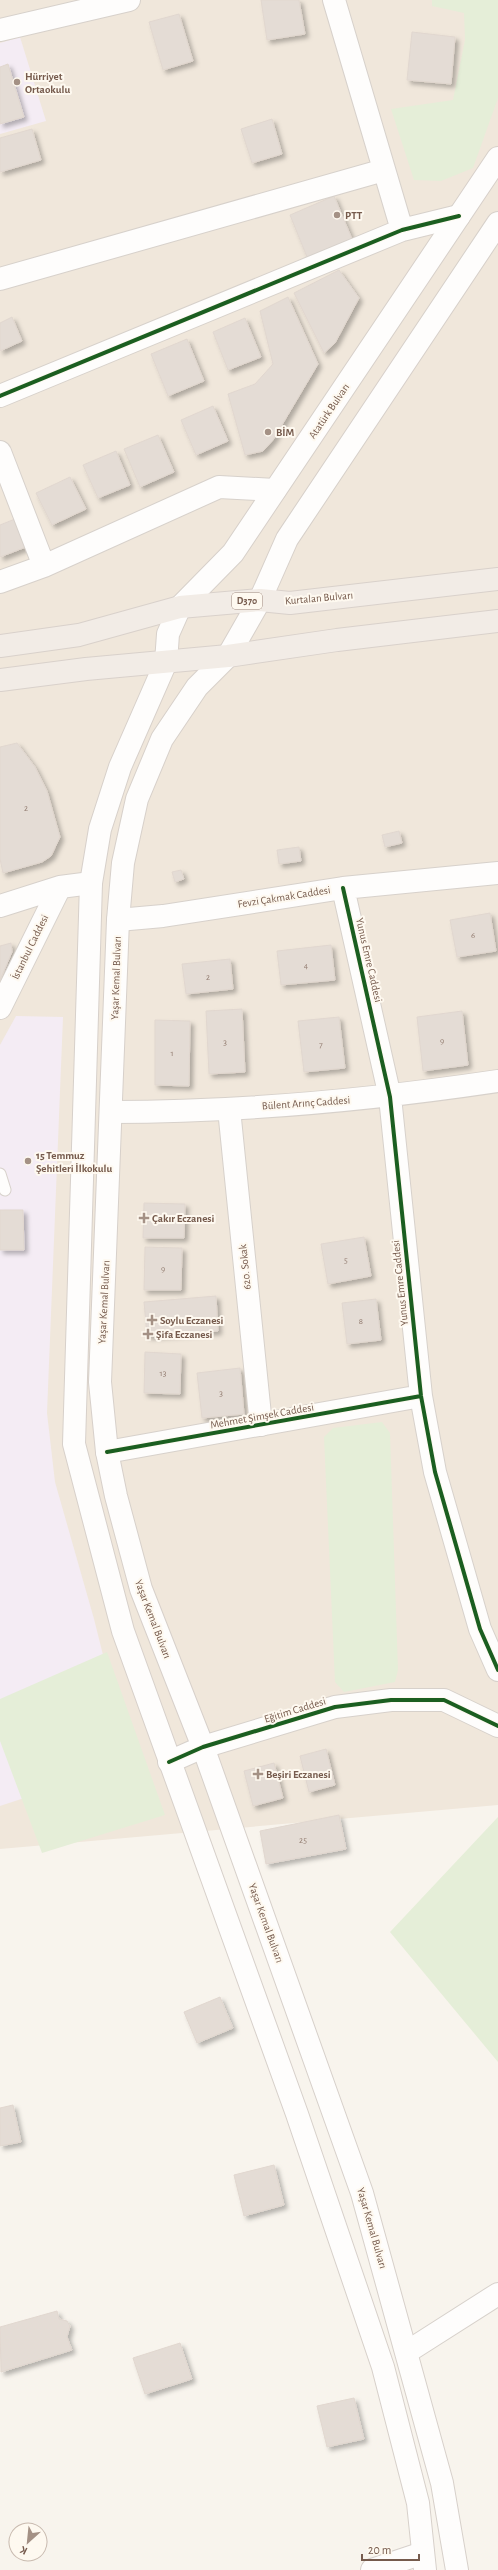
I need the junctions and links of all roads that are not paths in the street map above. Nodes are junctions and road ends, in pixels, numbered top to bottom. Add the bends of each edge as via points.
1 (129, 0) edge
2 (334, 0) edge
3 (0, 30) edge
4 (498, 158) edge
5 (384, 170) junction
6 (459, 216) junction
7 (498, 223) edge
8 (402, 230) junction
9 (0, 279) edge
10 (0, 396) edge
11 (0, 452) edge
12 (275, 490) junction
13 (44, 566) junction
14 (498, 579) edge
15 (0, 582) edge
16 (260, 600) junction
17 (180, 607) junction
18 (498, 621) edge
19 (0, 646) edge
20 (228, 656) junction
21 (166, 662) junction
22 (0, 680) edge
23 (498, 873) edge
24 (91, 883) junction
25 (60, 887) junction
26 (343, 888) junction
27 (0, 906) edge
28 (118, 920) junction
29 (0, 1008) edge
30 (498, 1081) edge
31 (390, 1097) junction
32 (229, 1109) junction
33 (112, 1112) junction
34 (0, 1174) edge
35 (5, 1190) dead end
36 (421, 1396) junction
37 (261, 1425) junction
38 (107, 1452) junction
39 (498, 1670) edge
40 (498, 1726) edge
41 (203, 1747) junction
42 (169, 1762) junction
43 (498, 2294) edge
44 (407, 2352) junction
45 (424, 2561) edge
46 (372, 2570) edge
47 (457, 2570) edge

1 - 3 main road
2 - 5 main road
4 - 6 main road, Atatürk Bulvarı
5 - 8 main road
5 - 9 main road
6 - 8 main road
6 - 12 main road, Atatürk Bulvarı
7 - 16 main road via 287,539
8 - 10 main road
11 - 13 main road
12 - 13 main road via 218,487
12 - 17 main road, Atatürk Bulvarı via 233,553
13 - 15 main road
14 - 16 highway, Kurtalan Bulvarı / D370 via 290,602
16 - 17 highway, Kurtalan Bulvarı / D370
16 - 20 main road
17 - 19 highway, Kurtalan Bulvarı / D370 via 79,636
17 - 21 main road, Atatürk Bulvarı via 168,634
18 - 20 highway
20 - 21 highway
20 - 28 main road, Yaşar Kemal Bulvarı via 197,687 162,739 137,799 123,863
21 - 22 highway
21 - 24 main road via 120,767 100,828
23 - 26 main road, Fevzi Çakmak Caddesi
24 - 25 main road
24 - 42 main road via 74,1444 123,1631
25 - 27 main road
25 - 29 main road, İstanbul Caddesi
26 - 28 main road, Fevzi Çakmak Caddesi via 162,916
26 - 31 main road, Yunus Emre Caddesi
28 - 33 main road, Yaşar Kemal Bulvarı
30 - 31 main road, Bülent Arınç Caddesi
31 - 32 main road, Bülent Arınç Caddesi
31 - 36 main road, Yunus Emre Caddesi
32 - 33 main road, Bülent Arınç Caddesi via 191,1112
32 - 37 main road, 620. Sokak
33 - 38 main road, Yaşar Kemal Bulvarı via 100,1382
34 - 35 lane
36 - 37 main road, Mehmet Şimşek Caddesi
36 - 39 main road, Yunus Emre Caddesi via 435,1472 454,1540 480,1629
37 - 38 main road, Mehmet Şimşek Caddesi
38 - 41 main road, Yaşar Kemal Bulvarı via 141,1589
40 - 41 main road, Eğitim Caddesi via 444,1700 391,1700 335,1707
41 - 42 main road, Eğitim Caddesi
41 - 44 main road, Yaşar Kemal Bulvarı via 362,2193
42 - 45 main road via 297,2114 383,2367 418,2503
43 - 44 main road
44 - 47 main road, Yaşar Kemal Bulvarı via 442,2483
45 - 46 main road

